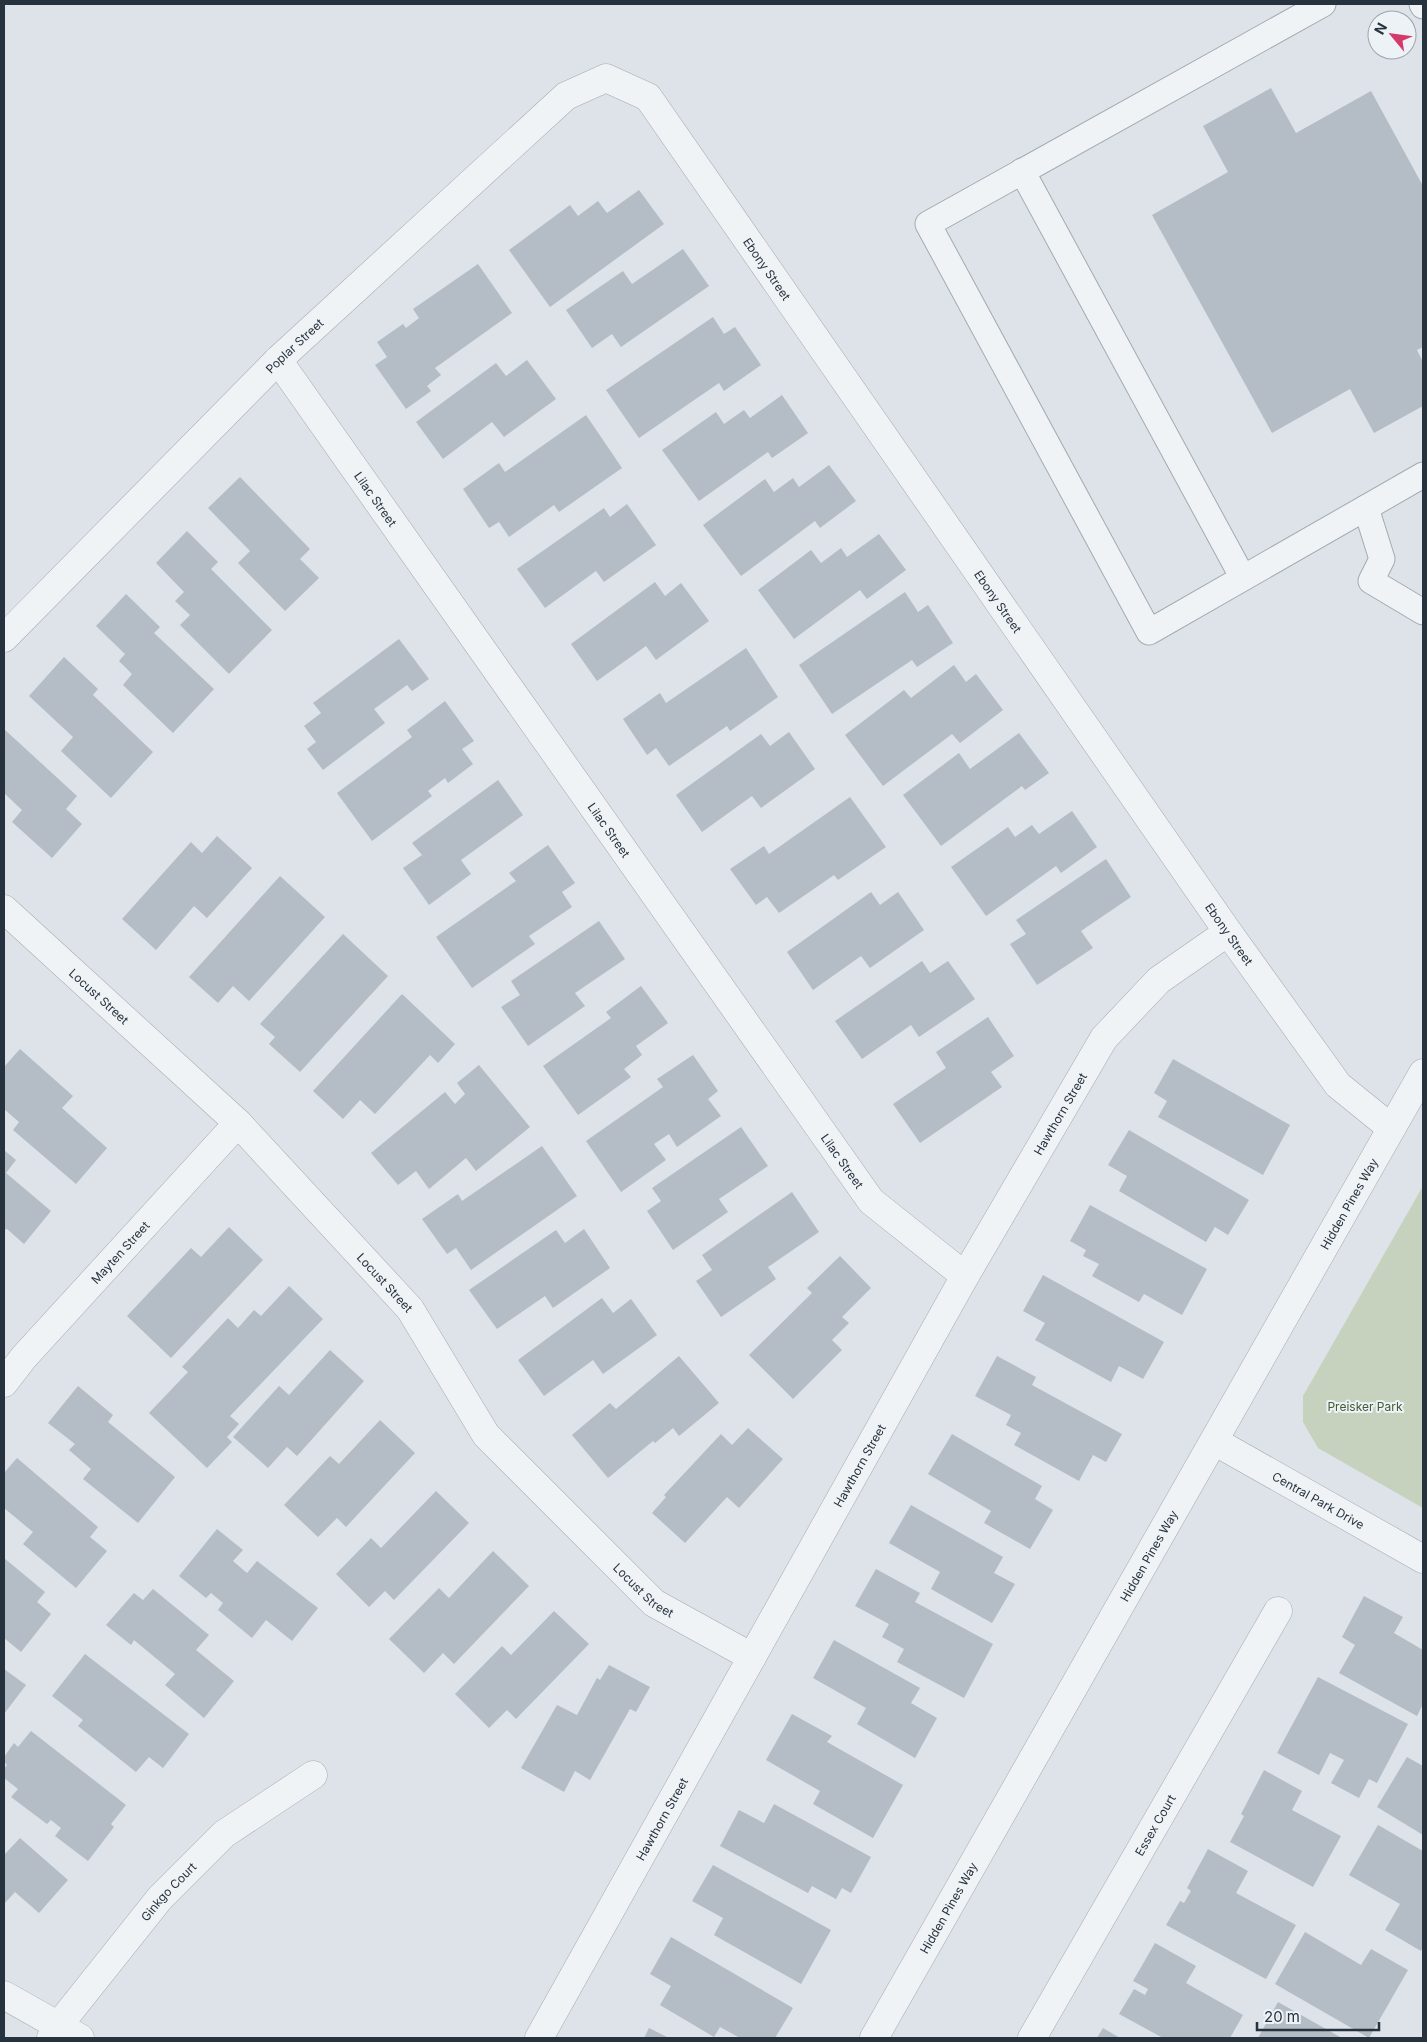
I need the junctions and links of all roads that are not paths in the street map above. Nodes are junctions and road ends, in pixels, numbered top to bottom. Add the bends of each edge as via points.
1 (1324, 4) edge
2 (606, 78) joint
3 (1022, 171) junction
4 (278, 360) junction
5 (1423, 475) edge
6 (1366, 508) junction
7 (1243, 578) junction
8 (1423, 612) edge
9 (4, 638) edge
10 (4, 910) edge
11 (1228, 932) junction
12 (1423, 1072) edge
13 (238, 1123) junction
14 (1392, 1128) junction
15 (965, 1276) junction
16 (4, 1383) edge
17 (1214, 1441) junction
18 (1423, 1559) edge
19 (1278, 1611) dead end
20 (752, 1657) junction
21 (313, 1775) dead end
22 (4, 1995) edge
23 (63, 2034) edge
24 (539, 2038) edge
25 (874, 2038) edge
26 (1032, 2038) edge

1 - 3 lane
2 - 4 street, Poplar Street via 566,96
2 - 11 street, Ebony Street via 648,97
3 - 7 lane
3 - 7 lane via 928,224 1149,632
4 - 9 street, Poplar Street
4 - 15 street, Lilac Street via 871,1201
5 - 6 lane
6 - 7 lane
6 - 8 lane via 1382,559 1370,580
10 - 13 street, Locust Street
11 - 14 street, Ebony Street via 1338,1085
11 - 15 street, Hawthorn Street via 1159,980 1104,1038
12 - 14 street, Hidden Pines Way
13 - 16 street, Mayten Street
13 - 20 street, Locust Street via 410,1309 486,1435 654,1603
14 - 17 street, Hidden Pines Way
15 - 20 street, Hawthorn Street
17 - 18 street, Central Park Drive
17 - 25 street, Hidden Pines Way
19 - 26 street, Essex Court
20 - 24 street, Hawthorn Street
21 - 23 street, Ginkgo Court via 224,1834 160,1898
22 - 23 street

